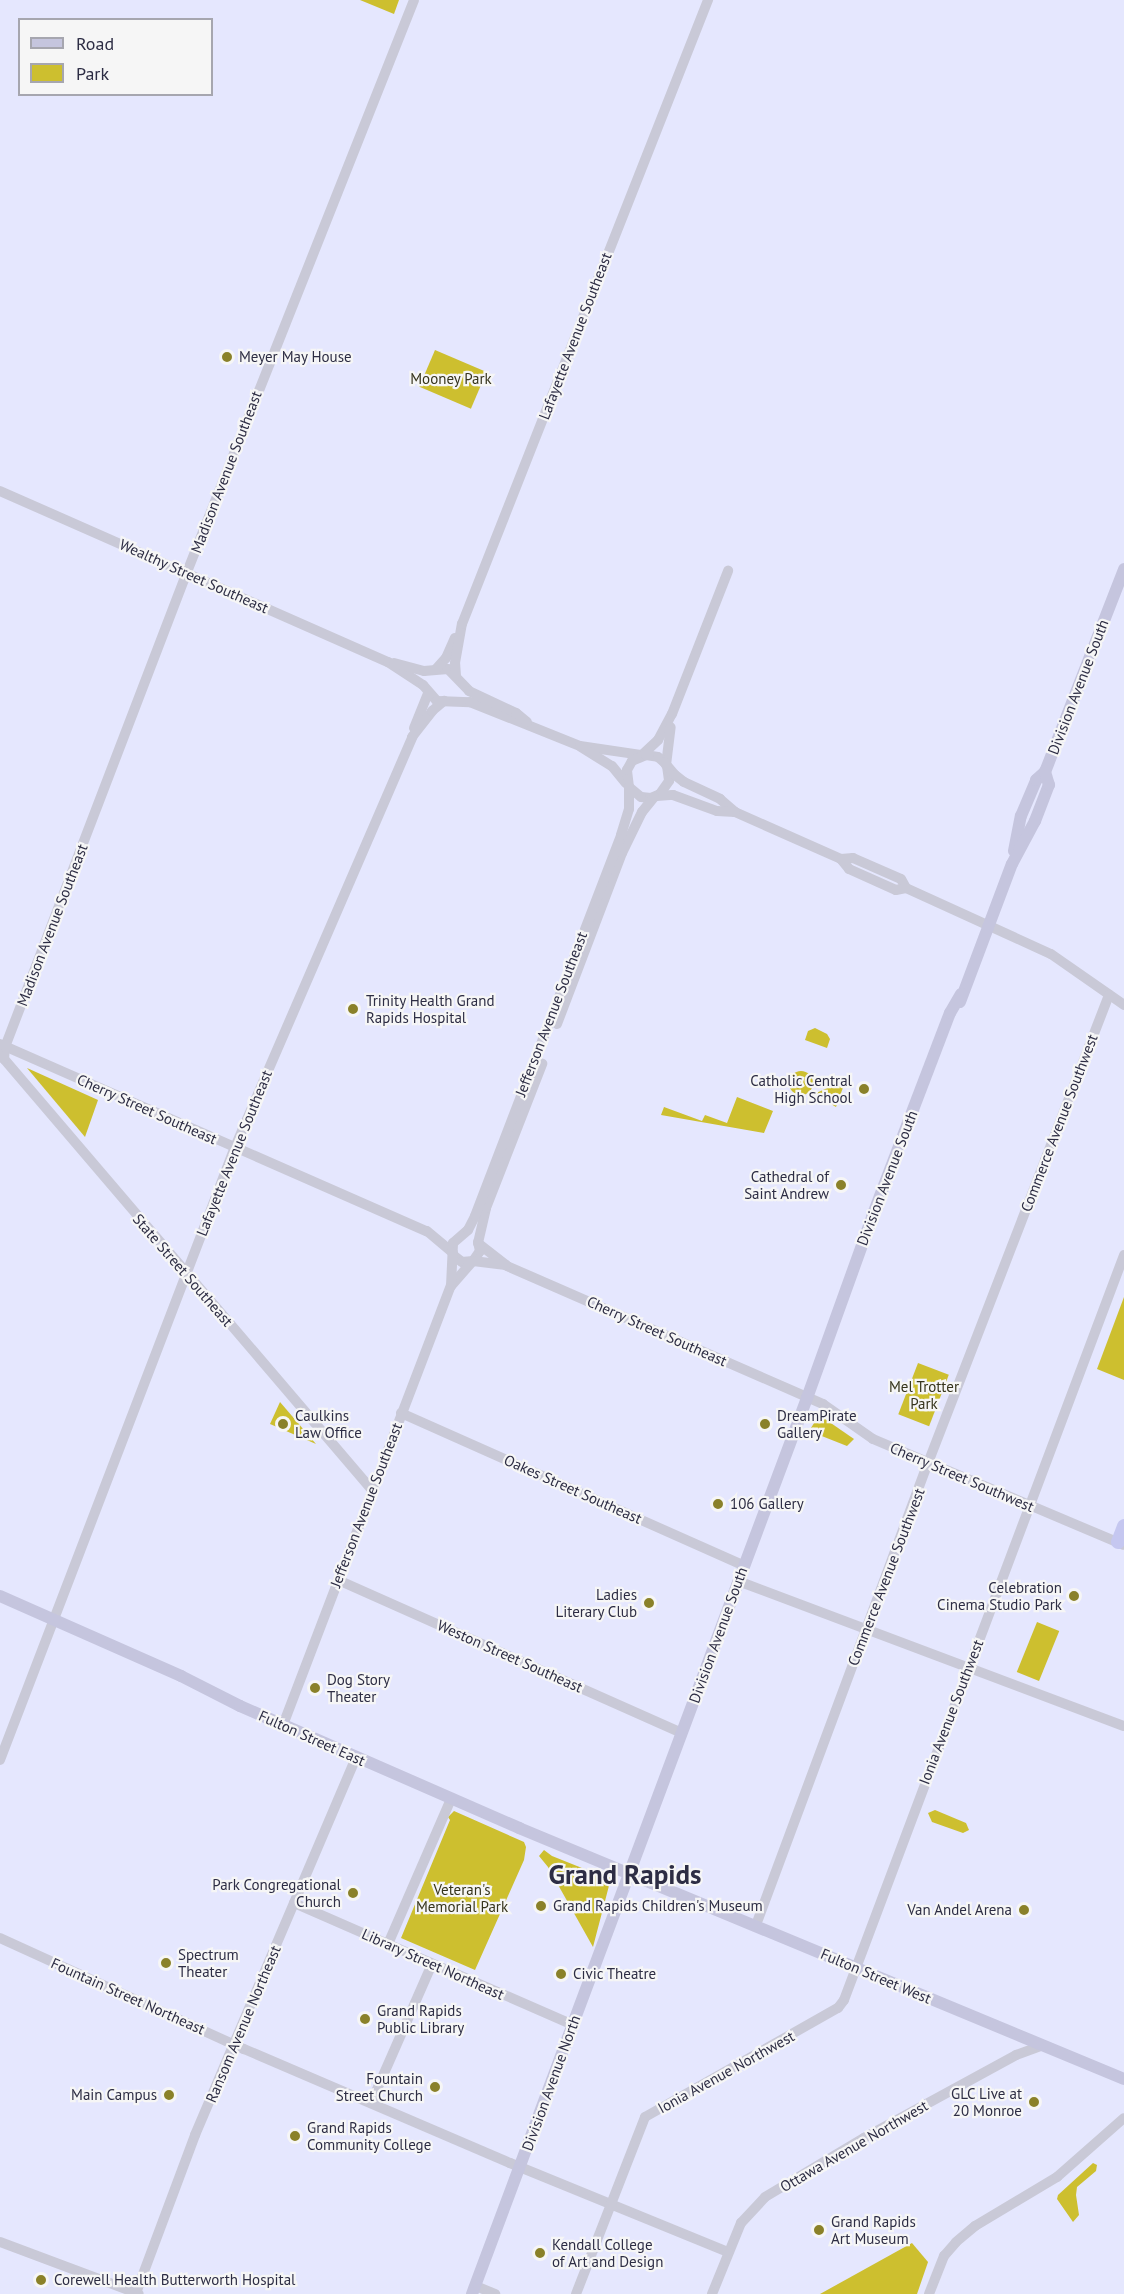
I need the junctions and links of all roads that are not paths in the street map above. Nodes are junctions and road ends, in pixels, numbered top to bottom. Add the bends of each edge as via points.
1 (414, 0) edge
2 (708, 0) edge
3 (0, 491) edge
4 (1124, 569) edge
5 (728, 571) dead end
6 (187, 572) junction
7 (462, 624) junction
8 (388, 662) junction
9 (436, 669) junction
10 (457, 677) junction
11 (427, 692) junction
12 (445, 701) junction
13 (672, 714) junction
14 (530, 724) junction
15 (412, 737) junction
16 (580, 746) junction
17 (642, 755) junction
18 (667, 765) junction
19 (629, 787) junction
20 (655, 797) junction
21 (735, 812) junction
22 (988, 925) junction
23 (1109, 995) junction
24 (1124, 1005) edge
25 (3, 1046) edge
26 (235, 1147) junction
27 (427, 1231) junction
28 (459, 1237) junction
29 (479, 1244) junction
30 (453, 1254) junction
31 (1124, 1255) edge
32 (472, 1261) junction
33 (507, 1266) junction
34 (187, 1274) junction
35 (451, 1286) junction
36 (807, 1398) junction
37 (401, 1413) junction
38 (928, 1463) junction
39 (372, 1490) junction
40 (1030, 1506) junction
41 (1124, 1526) edge
42 (1121, 1543) edge
43 (744, 1566) junction
44 (338, 1580) junction
45 (738, 1581) junction
46 (0, 1596) edge
47 (55, 1620) junction
48 (866, 1630) junction
49 (967, 1668) junction
50 (283, 1725) junction
51 (1124, 1726) edge
52 (682, 1733) junction
53 (356, 1757) junction
54 (0, 1760) edge
55 (451, 1798) junction
56 (628, 1872) junction
57 (294, 1903) junction
58 (756, 1925) junction
59 (0, 1938) edge
60 (388, 1944) junction
61 (432, 1964) junction
62 (856, 1967) junction
63 (573, 2025) junction
64 (234, 2044) junction
65 (1043, 2045) junction
66 (1124, 2079) edge
67 (371, 2103) junction
68 (1124, 2118) edge
69 (520, 2167) junction
70 (612, 2204) junction
71 (0, 2242) edge
72 (728, 2252) junction
73 (474, 2290) edge
74 (138, 2293) edge
75 (495, 2294) edge
76 (576, 2294) edge
77 (712, 2294) edge
78 (929, 2294) edge

1 - 6 street, Madison Avenue Southeast
2 - 7 street, Lafayette Avenue Southeast
3 - 6 street, Wealthy Street Southeast
4 - 22 main road, Division Avenue South via 1045,772 1036,780 1021,816 1012,864
5 - 13 street
6 - 8 street, Wealthy Street Southeast
6 - 25 street, Madison Avenue Southeast
7 - 9 street via 446,658
7 - 10 street, Lafayette Avenue Southeast via 454,663
8 - 9 street, Wealthy Street Southeast
8 - 11 street, Wealthy Street Southeast via 418,681
9 - 10 street via 448,669
9 - 11 street via 428,676
10 - 12 street via 458,692
10 - 14 street via 469,691 516,713
11 - 12 street via 432,698
11 - 15 street
12 - 14 street via 470,702 510,720
12 - 15 street, Lafayette Avenue Southeast
13 - 17 street via 655,744
13 - 18 street
14 - 16 street
15 - 26 street, Lafayette Avenue Southeast
16 - 17 street
16 - 19 street via 612,766
17 - 18 street via 658,757
17 - 19 street via 629,765
18 - 20 street via 667,786
18 - 21 street via 684,782 720,799
19 - 20 street via 641,797
19 - 28 street, Jefferson Avenue Southeast via 627,818 551,1021 475,1216
20 - 21 street via 673,795 717,811
20 - 29 street, Jefferson Avenue Southeast via 642,812 613,873 493,1188 480,1226
21 - 22 street via 841,859 849,869 874,881 896,890 906,888
22 - 23 street via 1051,954
22 - 36 main road, Division Avenue South via 936,1049
23 - 24 street
23 - 38 street, Commerce Avenue Southwest
25 - 26 street, Cherry Street Southeast
25 - 34 street, State Street Southeast via 4,1059 14,1074
26 - 27 street, Cherry Street Southeast
26 - 34 street, Lafayette Avenue Southeast
27 - 28 street, Cherry Street Southeast
27 - 30 street, Cherry Street Southeast
28 - 29 street via 470,1235
28 - 30 street via 453,1243
29 - 32 street via 479,1255
29 - 33 street, Cherry Street Southeast
30 - 32 street via 462,1262
30 - 35 street, Jefferson Avenue Southeast
31 - 40 street, Ionia Avenue Southwest
32 - 33 street, Cherry Street Southeast
32 - 35 street, Jefferson Avenue Southeast
33 - 36 street, Cherry Street Southeast
34 - 39 street, State Street Southeast
34 - 47 street, Lafayette Avenue Southeast
35 - 37 street, Jefferson Avenue Southeast
36 - 38 street, Cherry Street Southwest via 833,1410 873,1439
36 - 43 main road, Division Avenue South
37 - 39 street, Jefferson Avenue Southeast
37 - 43 street, Oakes Street Southeast
38 - 40 street, Cherry Street Southwest
38 - 48 street, Commerce Avenue Southwest
39 - 44 street, Jefferson Avenue Southeast
40 - 42 street, Cherry Street Southwest
40 - 49 street, Ionia Avenue Southwest
41 - 42 highway
43 - 45 main road, Division Avenue South
44 - 50 street, Jefferson Avenue Southeast
44 - 52 street, Weston Street Southeast
45 - 48 street
45 - 52 main road, Division Avenue South
46 - 47 main road, Fulton Street East
47 - 50 main road, Fulton Street East
47 - 54 street, Lafayette Avenue Southeast
48 - 49 street
48 - 58 street, Commerce Avenue Southwest
49 - 51 street
49 - 62 street, Ionia Avenue Southwest
50 - 53 main road, Fulton Street East
52 - 56 main road, Division Avenue South
53 - 55 main road, Fulton Street East
53 - 57 street, Ransom Avenue Northeast
55 - 56 main road, Fulton Street East
55 - 60 street
56 - 58 main road, Fulton Street West
56 - 63 main road, Division Avenue North
57 - 60 street, Library Street Northeast
57 - 64 street, Ransom Avenue Northeast
58 - 62 main road, Fulton Street West
59 - 64 street, Fountain Street Northeast
60 - 61 street, Library Street Northeast
61 - 63 street, Library Street Northeast
61 - 67 street
62 - 65 main road, Fulton Street West
62 - 70 street, Ionia Avenue Northwest via 838,2008 645,2117
63 - 69 main road, Division Avenue North
64 - 67 street, Fountain Street Northeast
64 - 74 street, Ransom Avenue Northeast via 195,2135
65 - 66 main road, Fulton Street West
65 - 72 street, Ottawa Avenue Northwest via 1016,2055 765,2197 745,2216
67 - 69 street, Fountain Street Northeast
68 - 78 street via 1057,2177 962,2236 944,2256
69 - 70 street, Fountain Street Northeast
69 - 73 main road, Division Avenue North
70 - 72 street, Fountain Street Northeast
70 - 76 street, Ionia Avenue Northwest
71 - 74 street
72 - 77 street, Ottawa Avenue Northwest
73 - 75 street

